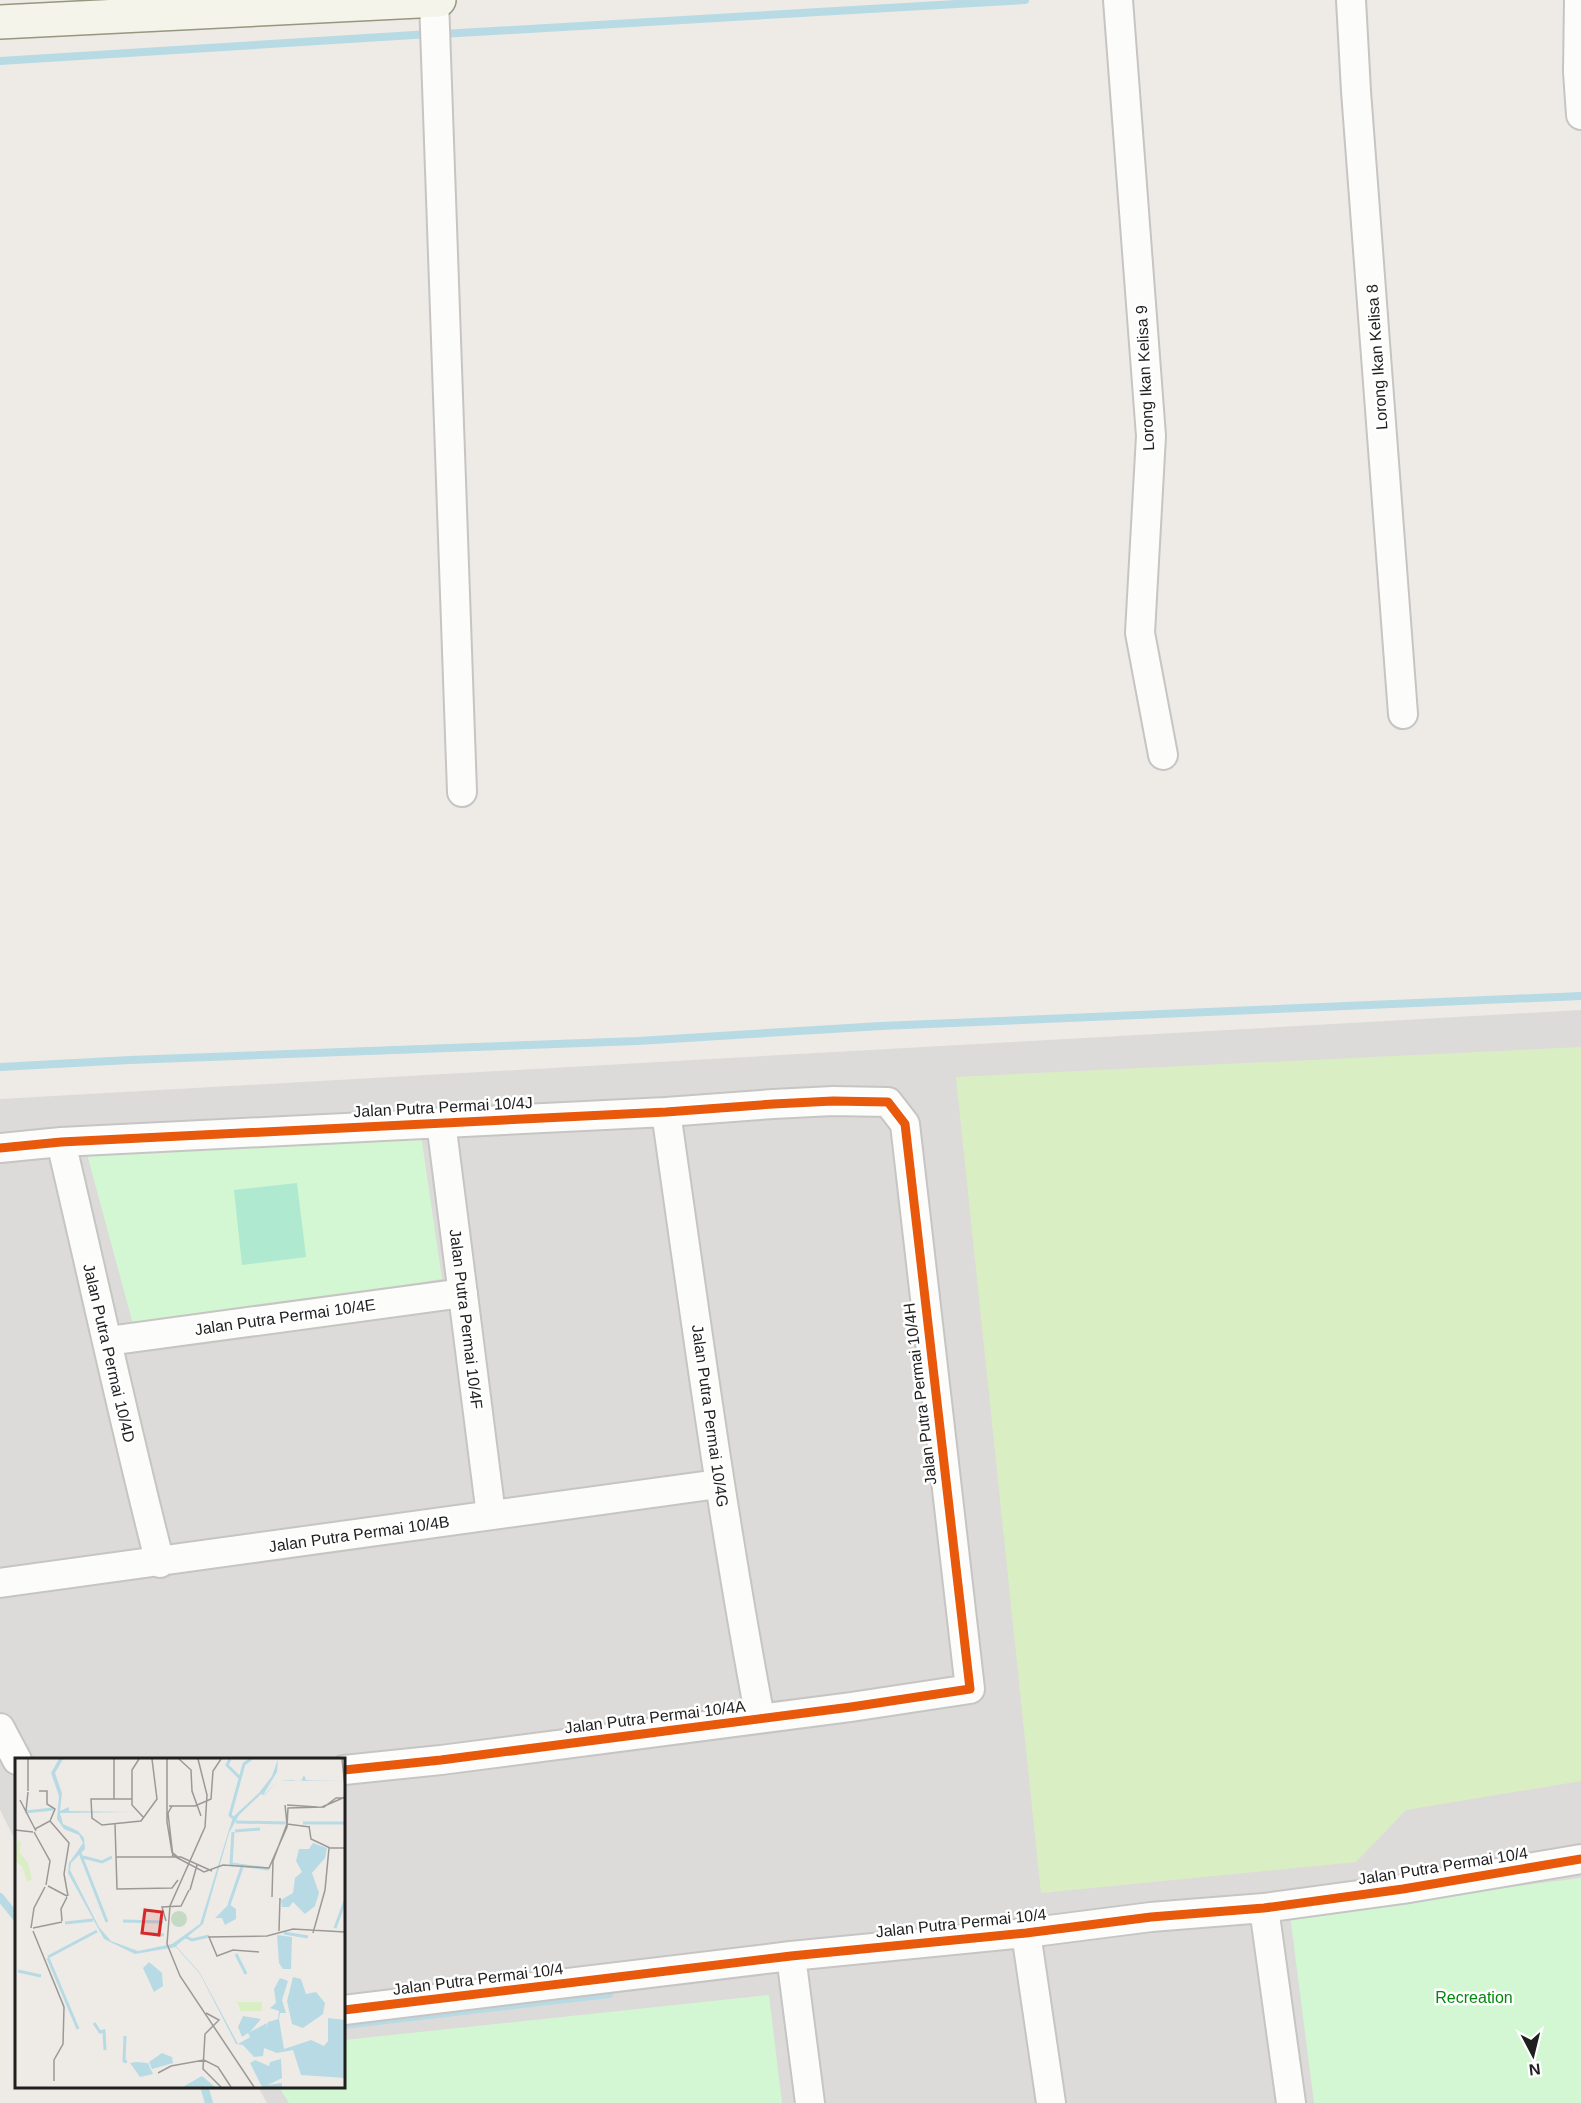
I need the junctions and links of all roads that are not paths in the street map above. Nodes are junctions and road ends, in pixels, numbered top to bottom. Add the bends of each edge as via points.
1 (1351, 0) edge
2 (1579, 0) edge
3 (436, 5) edge
4 (1119, 10) edge
5 (0, 22) edge
6 (1581, 115) edge
7 (1403, 714) dead end
8 (1163, 755) dead end
9 (462, 792) dead end
10 (888, 1102) joint
11 (666, 1112) junction
12 (441, 1122) junction
13 (61, 1142) junction
14 (0, 1148) edge
15 (463, 1293) junction
16 (108, 1341) junction
17 (718, 1484) junction
18 (491, 1515) junction
19 (160, 1563) junction
20 (0, 1583) edge
21 (970, 1689) joint
22 (760, 1718) junction
23 (0, 1728) edge
24 (16, 1758) edge
25 (345, 1770) edge
26 (1581, 1859) edge
27 (1264, 1908) junction
28 (1026, 1933) junction
29 (791, 1956) junction
30 (345, 2010) edge
31 (810, 2103) edge
32 (1051, 2103) edge
33 (1291, 2103) edge

1 - 7 street, Lorong Ikan Kelisa 8
2 - 6 street
3 - 5 street
3 - 9 street
4 - 8 street, Lorong Ikan Kelisa 9 via 1150,436 1140,633
10 - 11 street, Jalan Putra Permai 10/4J via 833,1101
10 - 21 street, Jalan Putra Permai 10/4H via 905,1124
11 - 12 street, Jalan Putra Permai 10/4J
11 - 17 street, Jalan Putra Permai 10/4G
12 - 13 street, Jalan Putra Permai 10/4J
12 - 15 street, Jalan Putra Permai 10/4F
13 - 14 street, Jalan Putra Permai 10/4J
13 - 16 street, Jalan Putra Permai 10/4D
15 - 16 street, Jalan Putra Permai 10/4E
15 - 18 street, Jalan Putra Permai 10/4F
16 - 19 street, Jalan Putra Permai 10/4D
17 - 18 street, Jalan Putra Permai 10/4B
17 - 22 street, Jalan Putra Permai 10/4G
18 - 19 street, Jalan Putra Permai 10/4B
19 - 20 street, Jalan Putra Permai 10/4B
21 - 22 street, Jalan Putra Permai 10/4A
22 - 25 street, Jalan Putra Permai 10/4A
23 - 24 street
26 - 27 street, Jalan Putra Permai 10/4
27 - 28 street, Jalan Putra Permai 10/4
27 - 33 street
28 - 29 street, Jalan Putra Permai 10/4
28 - 32 street
29 - 30 street, Jalan Putra Permai 10/4
29 - 31 street

